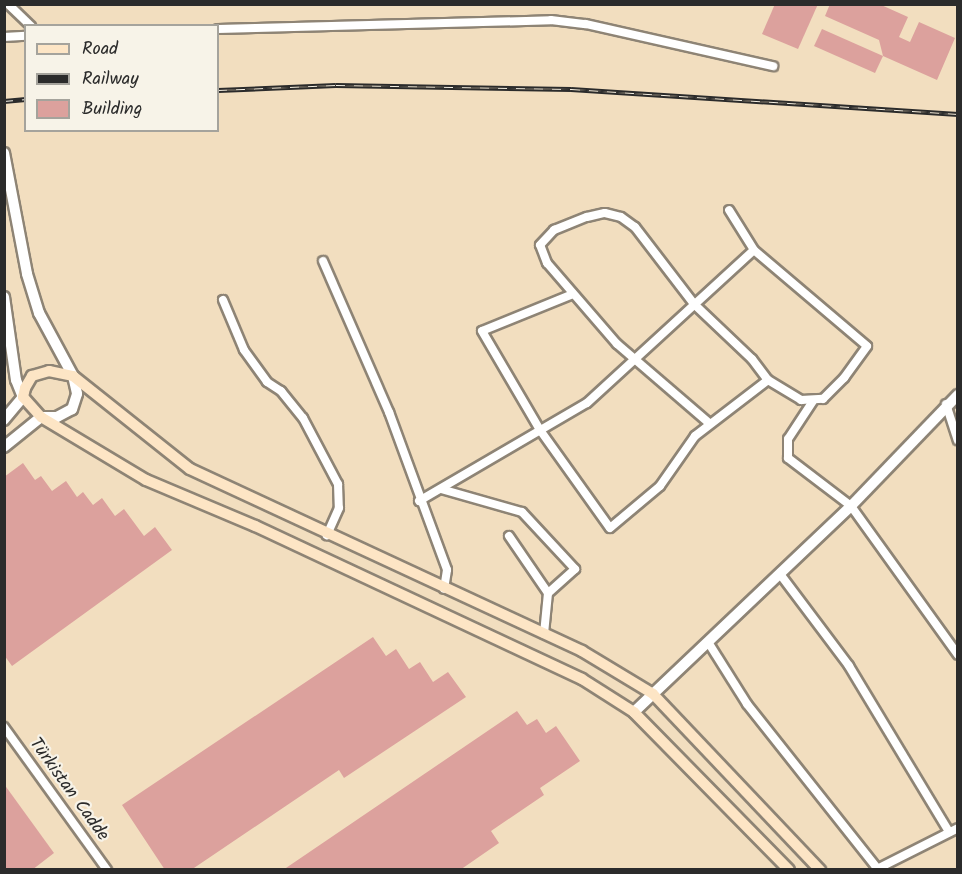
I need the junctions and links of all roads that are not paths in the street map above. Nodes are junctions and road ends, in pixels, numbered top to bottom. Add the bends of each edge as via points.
1 (8, 4) edge
2 (29, 24) edge
3 (219, 29) edge
4 (24, 36) edge
5 (4, 37) edge
6 (773, 66) dead end
7 (4, 153) edge
8 (729, 210) dead end
9 (754, 250) junction
10 (323, 261) dead end
11 (573, 294) junction
12 (4, 297) edge
13 (223, 300) dead end
14 (694, 304) junction
15 (638, 359) junction
16 (73, 376) junction
17 (768, 380) junction
18 (957, 395) edge
19 (22, 397) junction
20 (813, 401) junction
21 (946, 404) junction
22 (41, 417) junction
23 (4, 420) edge
24 (709, 423) junction
25 (540, 430) junction
26 (957, 440) edge
27 (4, 447) edge
28 (441, 489) junction
29 (419, 501) junction
30 (851, 506) junction
31 (327, 535) junction
32 (509, 537) dead end
33 (780, 574) junction
34 (444, 589) junction
35 (548, 593) junction
36 (544, 634) junction
37 (708, 642) junction
38 (957, 655) edge
39 (653, 694) junction
40 (634, 712) junction
41 (4, 727) edge
42 (957, 828) edge
43 (949, 832) junction
44 (105, 869) edge
45 (876, 869) edge
46 (789, 870) edge
47 (820, 870) edge

1 - 2 street
3 - 6 street via 551,20 586,24
4 - 5 street
7 - 16 street via 27,274 39,313
8 - 9 street
9 - 14 street
9 - 20 street via 867,346 833,392
10 - 29 street via 389,412
11 - 14 street via 547,263 541,242 554,230 605,213 636,227
11 - 15 street via 617,344
11 - 25 street via 482,331
12 - 19 street
13 - 31 street via 244,350 267,382 281,391 303,418 338,484 339,508
14 - 15 street
14 - 17 street via 752,359
15 - 24 street
15 - 25 street via 587,403
16 - 19 main road via 49,371 32,376
16 - 22 street via 77,394 72,409 57,417
16 - 31 main road via 190,469
17 - 20 street via 789,395
17 - 24 street
18 - 21 street
19 - 22 main road
19 - 23 street
20 - 30 street via 786,443 788,458
21 - 26 street
21 - 30 street
22 - 27 street
22 - 40 main road via 146,480 255,526 582,679
24 - 25 street via 695,436 660,486 610,528
25 - 28 street
28 - 29 street
28 - 35 street via 522,512 537,524 575,569
29 - 34 street via 447,570
30 - 33 street
30 - 38 street
31 - 34 main road
32 - 35 street
33 - 37 street
33 - 43 street via 849,666
34 - 36 main road
35 - 36 street
36 - 39 main road via 582,651
37 - 39 street
37 - 45 street via 747,704
39 - 40 street
39 - 47 main road
40 - 46 main road
41 - 44 street, Türkistan Cadde
42 - 43 street
43 - 45 street

